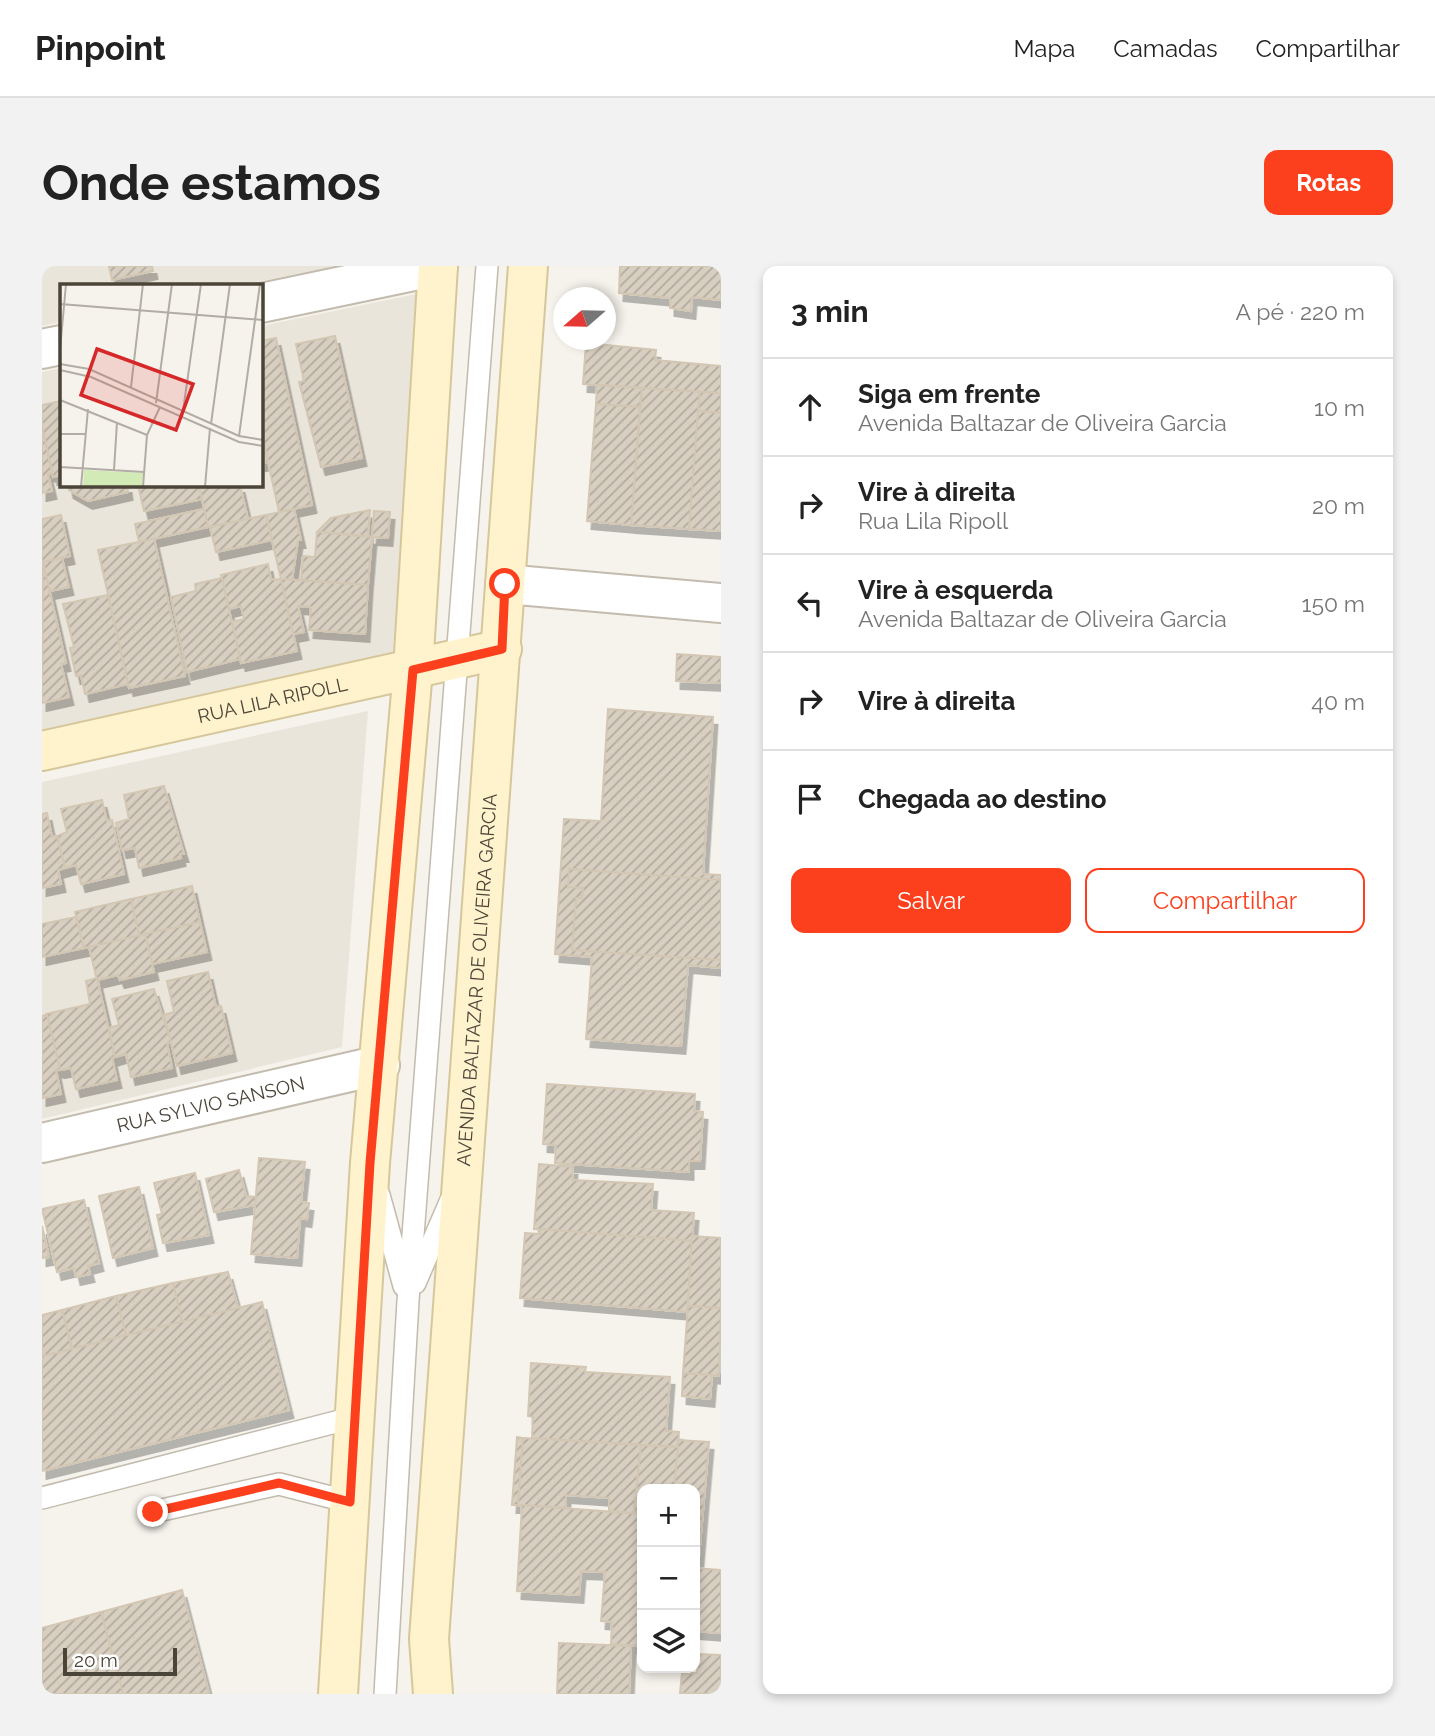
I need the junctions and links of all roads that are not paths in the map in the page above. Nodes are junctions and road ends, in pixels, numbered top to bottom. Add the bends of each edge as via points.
1 (438, 266) edge
2 (487, 266) edge
3 (528, 266) edge
4 (262, 303) edge
5 (60, 345) edge
6 (42, 349) edge
7 (505, 584) junction
8 (721, 603) edge
9 (502, 649) junction
10 (457, 659) junction
11 (413, 670) junction
12 (42, 751) edge
13 (380, 1065) junction
14 (42, 1143) edge
15 (370, 1163) junction
16 (463, 1171) junction
17 (408, 1301) junction
18 (355, 1417) junction
19 (42, 1498) edge
20 (350, 1502) junction
21 (153, 1512) dead end
22 (338, 1694) edge
23 (385, 1694) edge
24 (433, 1694) edge

1 - 4 street
1 - 11 main road
2 - 10 lane
3 - 7 main road, AVENIDA BALTAZAR DE OLIVEIRA GARCIA
5 - 6 street
7 - 8 street
7 - 9 main road, AVENIDA BALTAZAR DE OLIVEIRA GARCIA
9 - 10 main road, RUA LILA RIPOLL
9 - 16 main road, AVENIDA BALTAZAR DE OLIVEIRA GARCIA
10 - 11 main road, RUA LILA RIPOLL
10 - 17 lane
11 - 12 main road, RUA LILA RIPOLL
11 - 13 main road
13 - 14 street, RUA SYLVIO SANSON
13 - 15 main road
15 - 17 lane
15 - 18 main road
16 - 17 lane
16 - 24 main road, AVENIDA BALTAZAR DE OLIVEIRA GARCIA via 429,1639
17 - 23 lane
18 - 19 lane
18 - 20 main road
20 - 21 lane via 279,1483
20 - 22 main road

